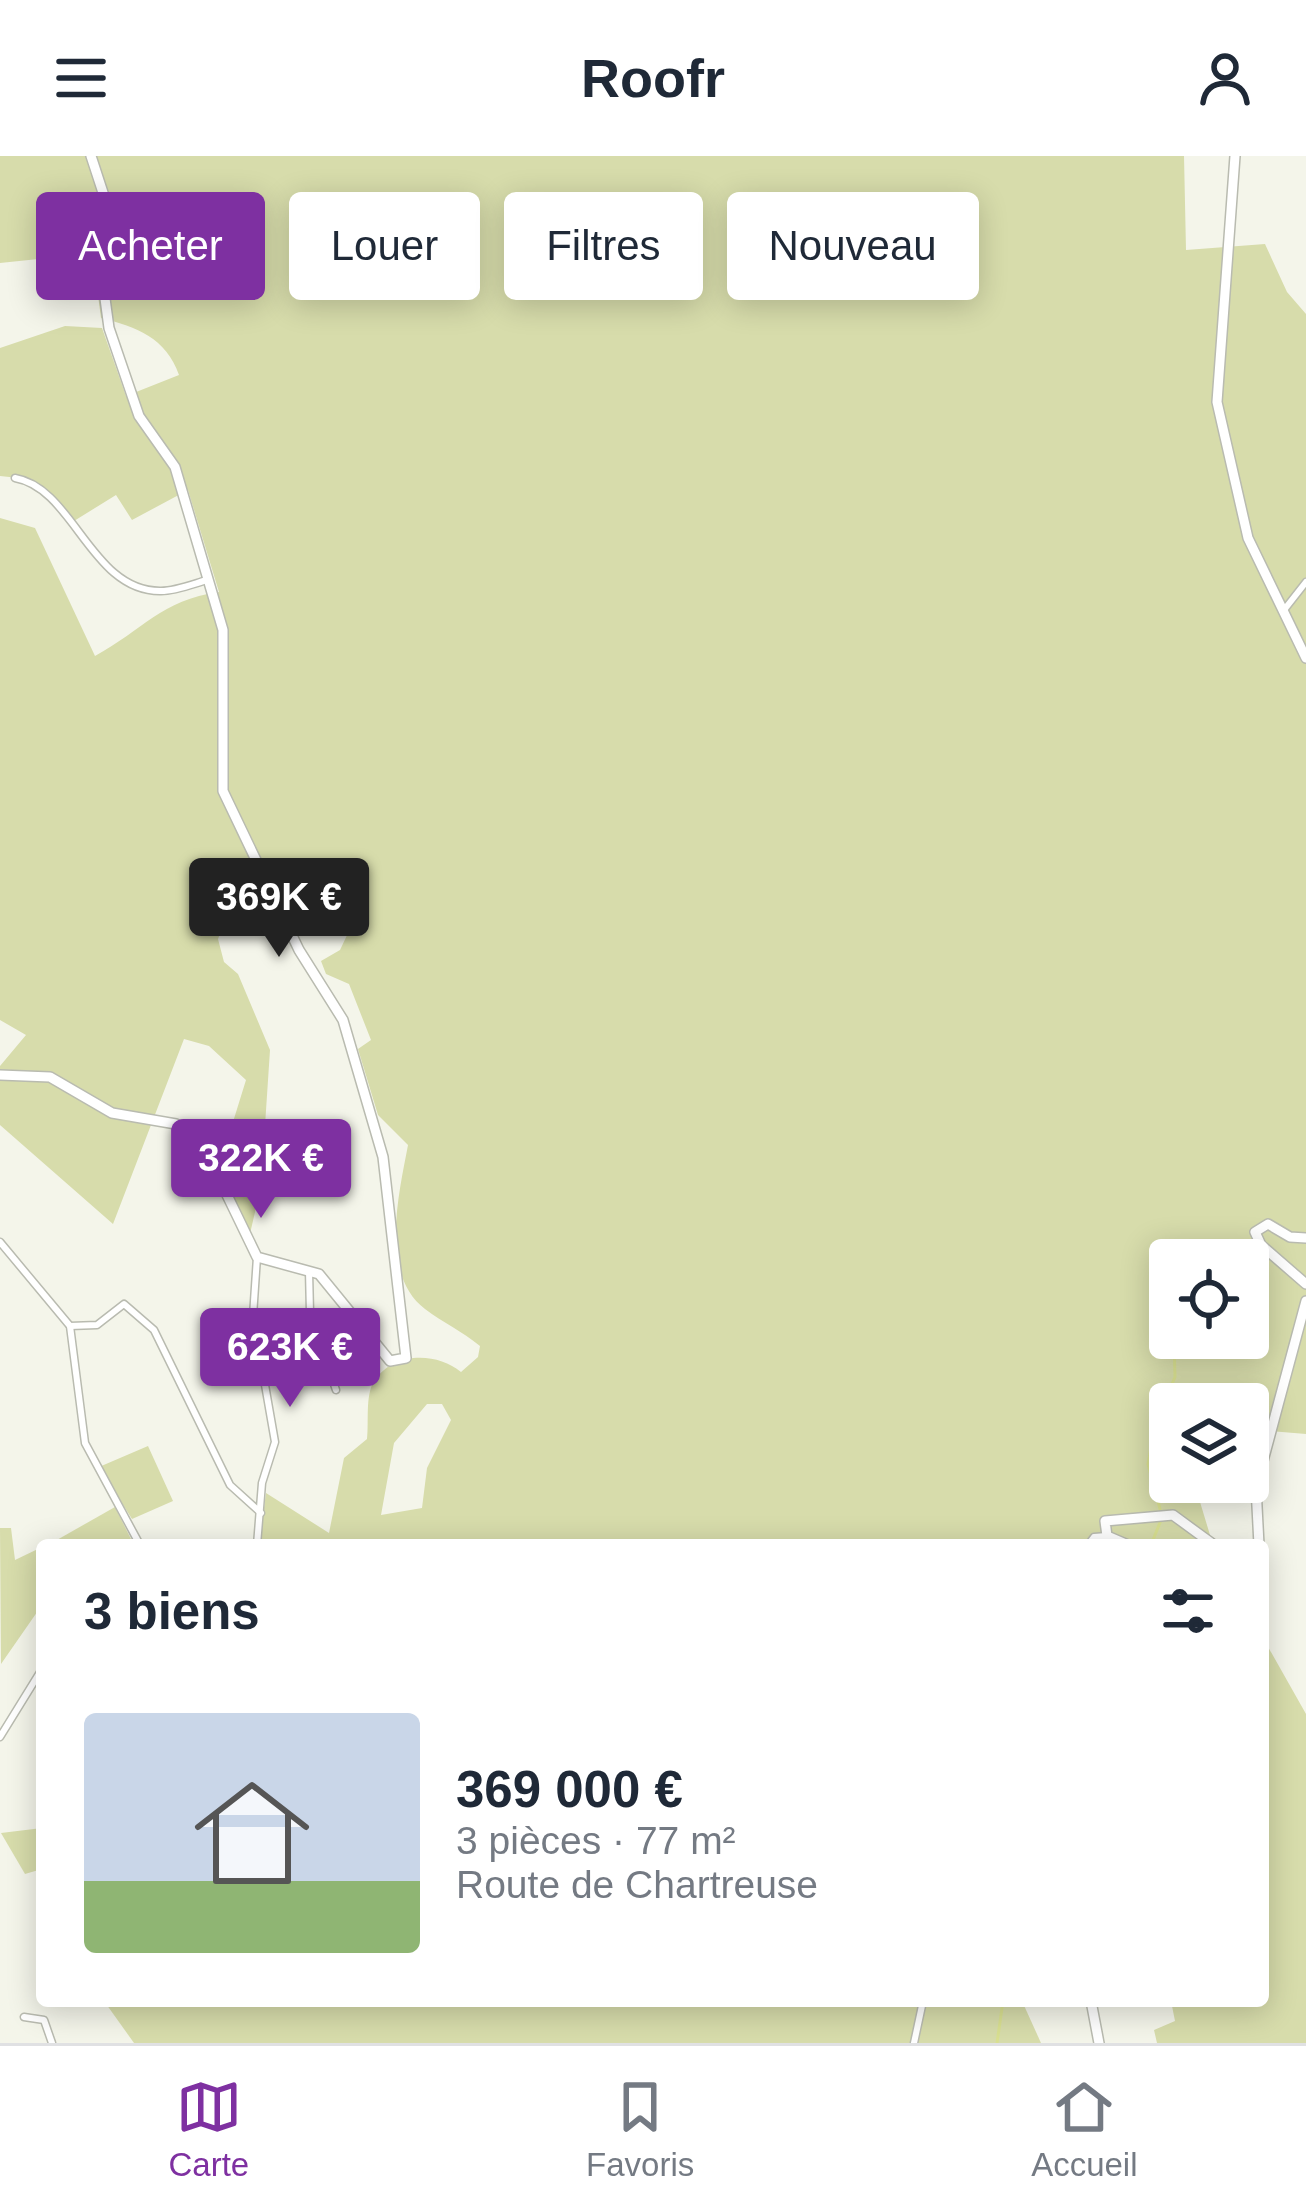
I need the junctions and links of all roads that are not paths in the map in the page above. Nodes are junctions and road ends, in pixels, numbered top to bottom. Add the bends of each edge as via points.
1 (92, 156) edge
2 (1235, 156) edge
3 (15, 478) dead end
4 (211, 579) junction
5 (1306, 582) edge
6 (1284, 610) junction
7 (1306, 658) edge
8 (0, 1075) edge
9 (1306, 1238) edge
10 (0, 1242) edge
11 (257, 1257) junction
12 (310, 1268) junction
13 (1306, 1284) edge
14 (1306, 1301) edge
15 (70, 1326) junction
16 (336, 1390) dead end
17 (261, 1513) junction
18 (1107, 1536) junction
19 (137, 1539) edge
20 (257, 1539) edge
21 (1092, 1539) edge
22 (1114, 1539) edge
23 (1206, 1539) edge
24 (1259, 1539) edge
25 (36, 1679) edge
26 (0, 1737) edge
27 (922, 2007) edge
28 (1091, 2007) edge
29 (24, 2017) dead end
30 (52, 2043) edge
31 (914, 2043) edge
32 (1099, 2043) edge

1 - 4 street via 109,211 101,269 109,328 140,416 175,467
2 - 6 street via 1217,402 1248,538
3 - 4 street via 49,496 82,544 135,587 162,592
4 - 12 street via 225,642 223,791 299,950 343,1020 383,1156 404,1360 390,1360
5 - 6 street
6 - 7 street
8 - 11 street via 50,1077 112,1113 176,1124 214,1168
9 - 13 street via 1268,1223 1255,1230 1261,1246
10 - 15 street
11 - 12 street
11 - 17 street via 253,1316 275,1442
12 - 16 street via 310,1313
14 - 24 street via 1256,1487
15 - 17 street via 97,1325 124,1304 154,1330 230,1485
15 - 19 street via 85,1443
17 - 20 street
18 - 21 street
18 - 22 street
18 - 23 street via 1109,1518 1173,1515
25 - 26 street
27 - 31 street
28 - 32 street
29 - 30 street via 44,2020

